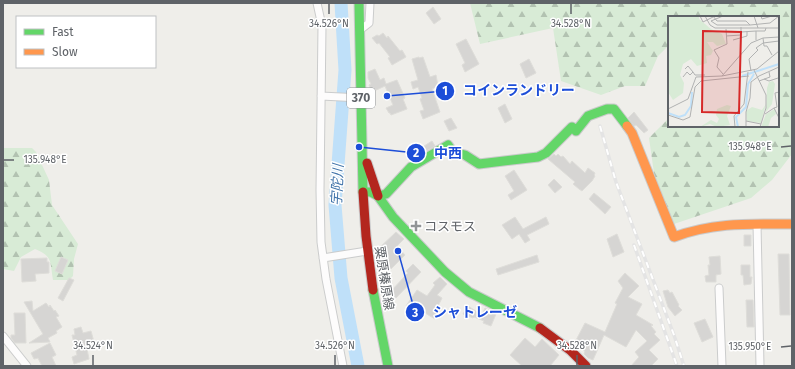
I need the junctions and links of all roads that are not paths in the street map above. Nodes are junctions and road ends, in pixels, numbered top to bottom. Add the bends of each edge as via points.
1 (317, 3) edge
2 (359, 3) edge
3 (370, 3) edge
4 (360, 30) junction
5 (322, 96) junction
6 (359, 98) junction
7 (362, 143) junction
8 (363, 192) junction
9 (378, 196) junction
10 (757, 224) junction
11 (792, 224) edge
12 (368, 251) junction
13 (324, 258) junction
14 (719, 288) dead end
15 (3, 336) edge
16 (27, 366) edge
17 (343, 366) edge
18 (388, 366) edge
19 (586, 366) edge
20 (722, 366) edge
21 (760, 366) edge

1 - 5 street via 322,26
2 - 4 main road, 370
3 - 4 street via 369,23
4 - 6 main road, 370
5 - 6 street
5 - 13 street via 320,190 321,242
6 - 7 main road, 370
7 - 8 main road, 370
7 - 9 main road via 367,167
8 - 9 main road via 371,192
8 - 12 main road, 粟原榛原線
9 - 10 main road via 386,194 411,168 448,145 453,152 465,155 478,164 538,157 546,153 572,127 576,131 588,116 614,109 632,133 674,237 701,227
9 - 19 main road via 393,217 445,272 469,292 544,330
10 - 11 main road
10 - 21 street
12 - 13 street
12 - 18 main road, 粟原榛原線
13 - 17 street
14 - 20 street
15 - 16 street

